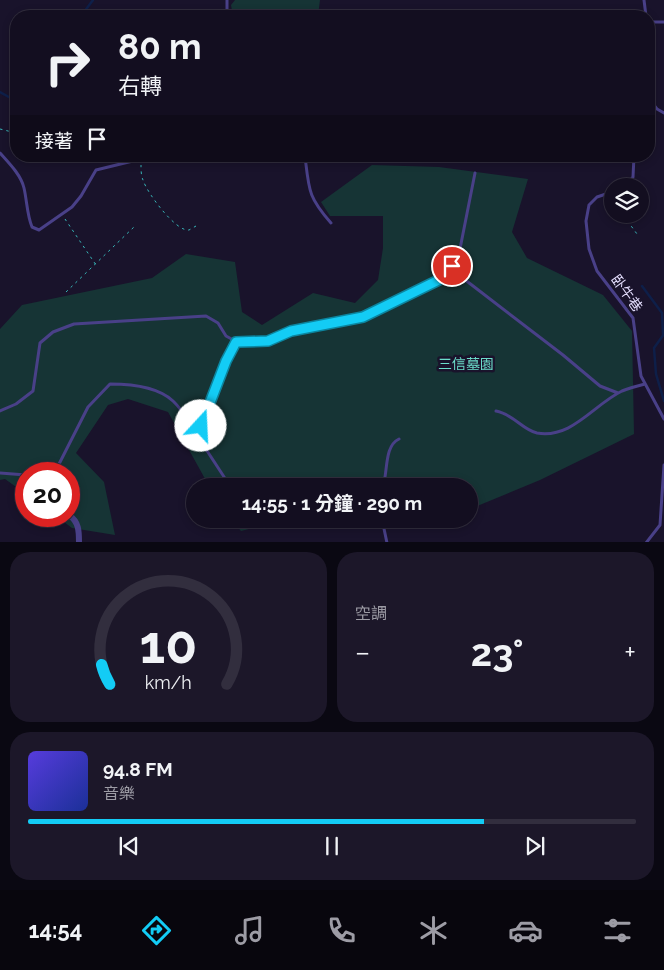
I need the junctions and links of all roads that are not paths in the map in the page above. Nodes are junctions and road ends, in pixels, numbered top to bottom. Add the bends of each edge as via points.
1 (0, 153) edge
2 (127, 162) edge
3 (306, 162) edge
4 (634, 162) edge
5 (475, 173) dead end
6 (632, 178) edge
7 (604, 194) edge
8 (331, 223) dead end
9 (457, 264) junction
10 (447, 276) junction
11 (464, 279) junction
12 (236, 342) junction
13 (644, 384) junction
14 (618, 393) junction
15 (0, 411) edge
16 (496, 411) dead end
17 (664, 419) edge
18 (198, 437) junction
19 (399, 439) dead end
20 (60, 462) edge
21 (664, 465) edge
22 (0, 472) edge
23 (15, 474) edge
24 (225, 478) edge
25 (384, 478) edge
26 (78, 527) edge
27 (384, 528) edge
28 (79, 542) edge
29 (387, 542) edge
30 (646, 542) edge

1 - 2 lane via 18,175 24,187 32,227 39,230 72,208 96,170
3 - 8 lane via 313,203
4 - 6 lane
5 - 9 lane
7 - 13 lane, 卧牛巷 via 597,196 589,205 586,221 590,249 597,271 634,318
9 - 10 lane via 449,268
9 - 11 lane via 465,270
10 - 11 lane via 455,283
10 - 12 lane via 363,317 291,331 268,341
11 - 14 lane via 600,386
12 - 15 lane via 226,336 218,323 206,316 74,324 53,332 40,342 33,391
12 - 18 lane via 204,414
13 - 14 lane
13 - 17 lane, 卧牛巷
14 - 16 lane via 572,426 558,432 534,432 508,414
18 - 20 lane via 173,401 152,390 129,384 110,384 88,407
18 - 24 lane
19 - 25 lane via 394,441 388,453
21 - 30 lane via 660,526
22 - 23 lane
26 - 28 street
27 - 29 lane

